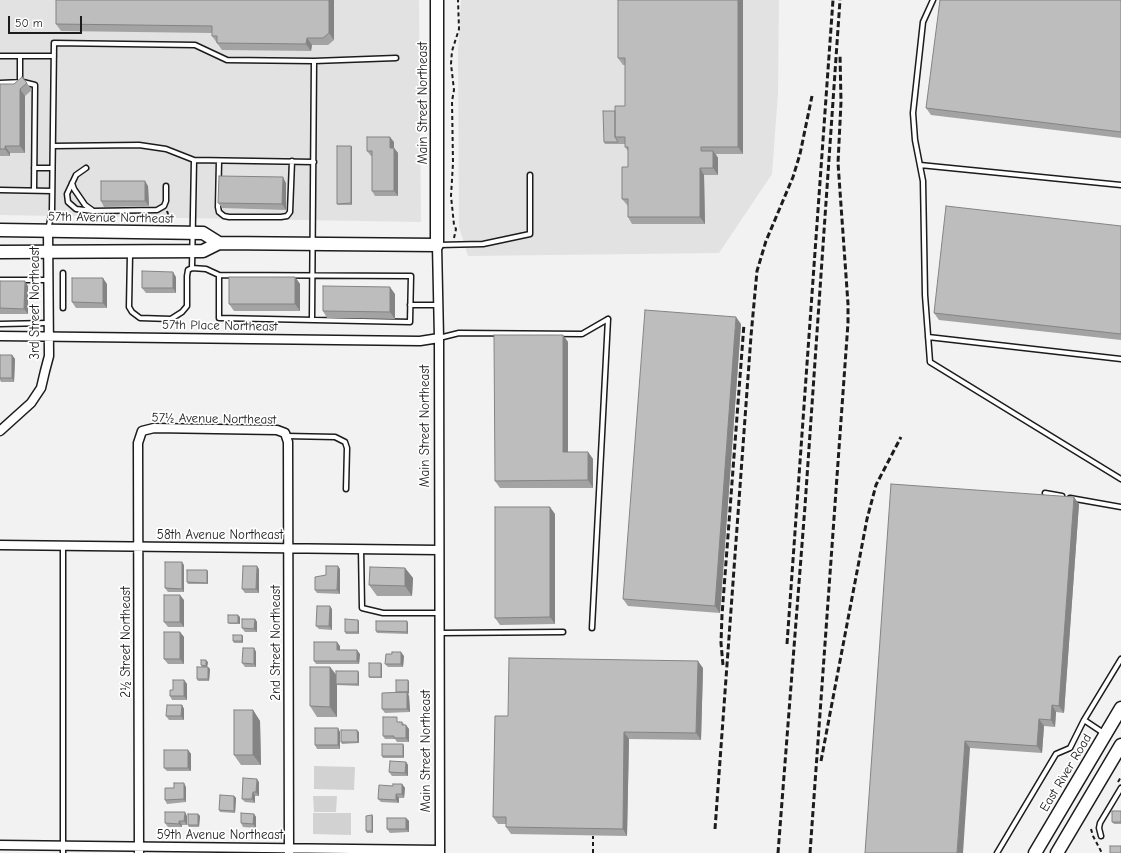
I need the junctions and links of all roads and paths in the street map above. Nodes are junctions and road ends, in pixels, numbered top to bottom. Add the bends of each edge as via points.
1 (437, 0) edge
2 (458, 0) edge
3 (933, 0) edge
4 (0, 56) edge
5 (20, 56) junction
6 (54, 56) junction
7 (396, 58) dead end
8 (314, 61) junction
9 (0, 82) edge
10 (20, 82) junction
11 (53, 146) junction
12 (194, 160) junction
13 (219, 161) junction
14 (292, 161) junction
15 (314, 162) junction
16 (920, 165) junction
17 (34, 168) junction
18 (52, 168) junction
19 (86, 168) dead end
20 (530, 175) dead end
21 (72, 181) junction
22 (1121, 185) edge
23 (166, 186) dead end
24 (0, 190) edge
25 (34, 190) junction
26 (52, 191) junction
27 (93, 211) junction
28 (456, 229) dead end
29 (0, 230) edge
30 (48, 230) junction
31 (192, 233) junction
32 (219, 243) junction
33 (314, 244) junction
34 (437, 245) junction
35 (192, 251) junction
36 (0, 252) edge
37 (47, 252) junction
38 (130, 252) junction
39 (192, 268) junction
40 (63, 273) dead end
41 (219, 275) junction
42 (313, 276) junction
43 (0, 280) edge
44 (48, 280) junction
45 (410, 305) junction
46 (438, 305) junction
47 (63, 308) dead end
48 (312, 319) junction
49 (48, 323) junction
50 (0, 324) edge
51 (0, 336) edge
52 (48, 337) junction
53 (439, 338) junction
54 (928, 338) junction
55 (1121, 359) edge
56 (0, 431) edge
57 (142, 431) joint
58 (286, 435) junction
59 (1121, 480) edge
60 (346, 489) dead end
61 (1045, 493) edge
62 (1121, 507) edge
63 (0, 545) edge
64 (63, 546) junction
65 (138, 547) junction
66 (288, 548) junction
67 (361, 549) junction
68 (439, 550) junction
69 (439, 613) junction
70 (592, 628) dead end
71 (563, 632) dead end
72 (439, 633) junction
73 (1121, 659) edge
74 (1121, 708) edge
75 (1084, 720) junction
76 (1105, 734) junction
77 (1121, 745) edge
78 (1121, 788) edge
79 (593, 836) edge
80 (1101, 836) dead end
81 (0, 845) edge
82 (63, 850) edge
83 (139, 850) edge
84 (213, 850) edge
85 (289, 850) edge
86 (364, 851) edge
87 (440, 852) edge
88 (593, 853) edge
89 (996, 853) edge
90 (1035, 853) edge
91 (1057, 853) edge

1 - 34 street, Main Street Northeast
2 - 28 path via 458,29 451,64 454,90 451,196
3 - 16 lane via 923,22 913,99 915,140
4 - 5 lane
5 - 6 lane
5 - 10 lane
6 - 8 lane via 54,44 195,45 227,60
6 - 11 lane
7 - 8 lane
8 - 15 lane
9 - 10 lane
10 - 17 lane via 35,85
11 - 12 lane via 139,145 166,149
11 - 18 lane
12 - 13 lane
12 - 31 lane
13 - 14 lane
13 - 14 lane via 218,207 219,212 229,217 287,216 290,212
14 - 15 lane
15 - 33 lane
16 - 22 lane
16 - 54 lane via 923,181
17 - 18 lane
17 - 25 lane
18 - 26 lane
19 - 21 lane
20 - 34 lane via 530,234 483,244
21 - 27 lane via 74,190
21 - 27 lane via 67,194 68,202 76,209
23 - 27 lane via 166,201 164,206 157,210
24 - 25 lane
25 - 26 lane
26 - 30 lane via 52,211
29 - 30 street, 57th Avenue Northeast
30 - 31 street, 57th Avenue Northeast
30 - 37 street, 3rd Street Northeast
31 - 32 street, 57th Avenue Northeast via 203,233
31 - 35 lane
32 - 33 street, 57th Avenue Northeast
32 - 35 street, 57th Avenue Northeast via 203,251
33 - 34 street, 57th Avenue Northeast
33 - 42 lane
34 - 46 street, Main Street Northeast
35 - 38 street, 57th Avenue Northeast
35 - 39 lane
36 - 37 street, 57th Avenue Northeast
37 - 38 street, 57th Avenue Northeast
37 - 44 street, 3rd Street Northeast
38 - 39 lane via 129,306 140,318 170,319 182,312 187,306 186,276
39 - 41 lane via 206,269
40 - 47 lane
41 - 42 lane
41 - 48 lane via 218,318
42 - 45 lane via 411,276
42 - 48 lane
43 - 44 lane
44 - 49 street, 3rd Street Northeast
45 - 46 lane
45 - 48 lane via 410,322 325,322
46 - 53 street, Main Street Northeast
49 - 50 lane
49 - 52 street, 3rd Street Northeast
51 - 52 street, 57th Place Northeast
52 - 53 street, 57th Place Northeast via 420,341
52 - 56 street, 3rd Street Northeast via 49,356 41,388 18,416
53 - 68 street, Main Street Northeast
53 - 70 lane via 459,333 582,334 608,319
54 - 55 lane
54 - 59 lane via 930,362
57 - 58 street, 57½ Avenue Northeast via 154,428 277,430
57 - 65 street, 2½ Street Northeast via 138,443
58 - 60 lane via 335,437 345,442
58 - 66 street, 2nd Street Northeast
61 - 62 lane
63 - 64 street, 58th Avenue Northeast
64 - 65 street, 58th Avenue Northeast
64 - 82 lane
65 - 66 street, 58th Avenue Northeast
65 - 83 street, 2½ Street Northeast
66 - 67 street, 58th Avenue Northeast
66 - 85 street, 2nd Street Northeast
67 - 68 street, 58th Avenue Northeast
67 - 69 lane via 362,608 383,613
68 - 69 street, Main Street Northeast
69 - 72 street, Main Street Northeast
71 - 72 lane
72 - 87 street, Main Street Northeast
73 - 75 lane
74 - 76 street, East River Road
75 - 76 lane
75 - 89 lane via 1070,748 1056,754
76 - 90 street, East River Road
77 - 91 street
78 - 80 lane via 1100,824
79 - 88 path
81 - 82 street, 59th Avenue Northeast
82 - 83 street, 59th Avenue Northeast
83 - 84 street, 59th Avenue Northeast
84 - 85 street, 59th Avenue Northeast
85 - 86 street, 59th Avenue Northeast
86 - 87 street, 59th Avenue Northeast

